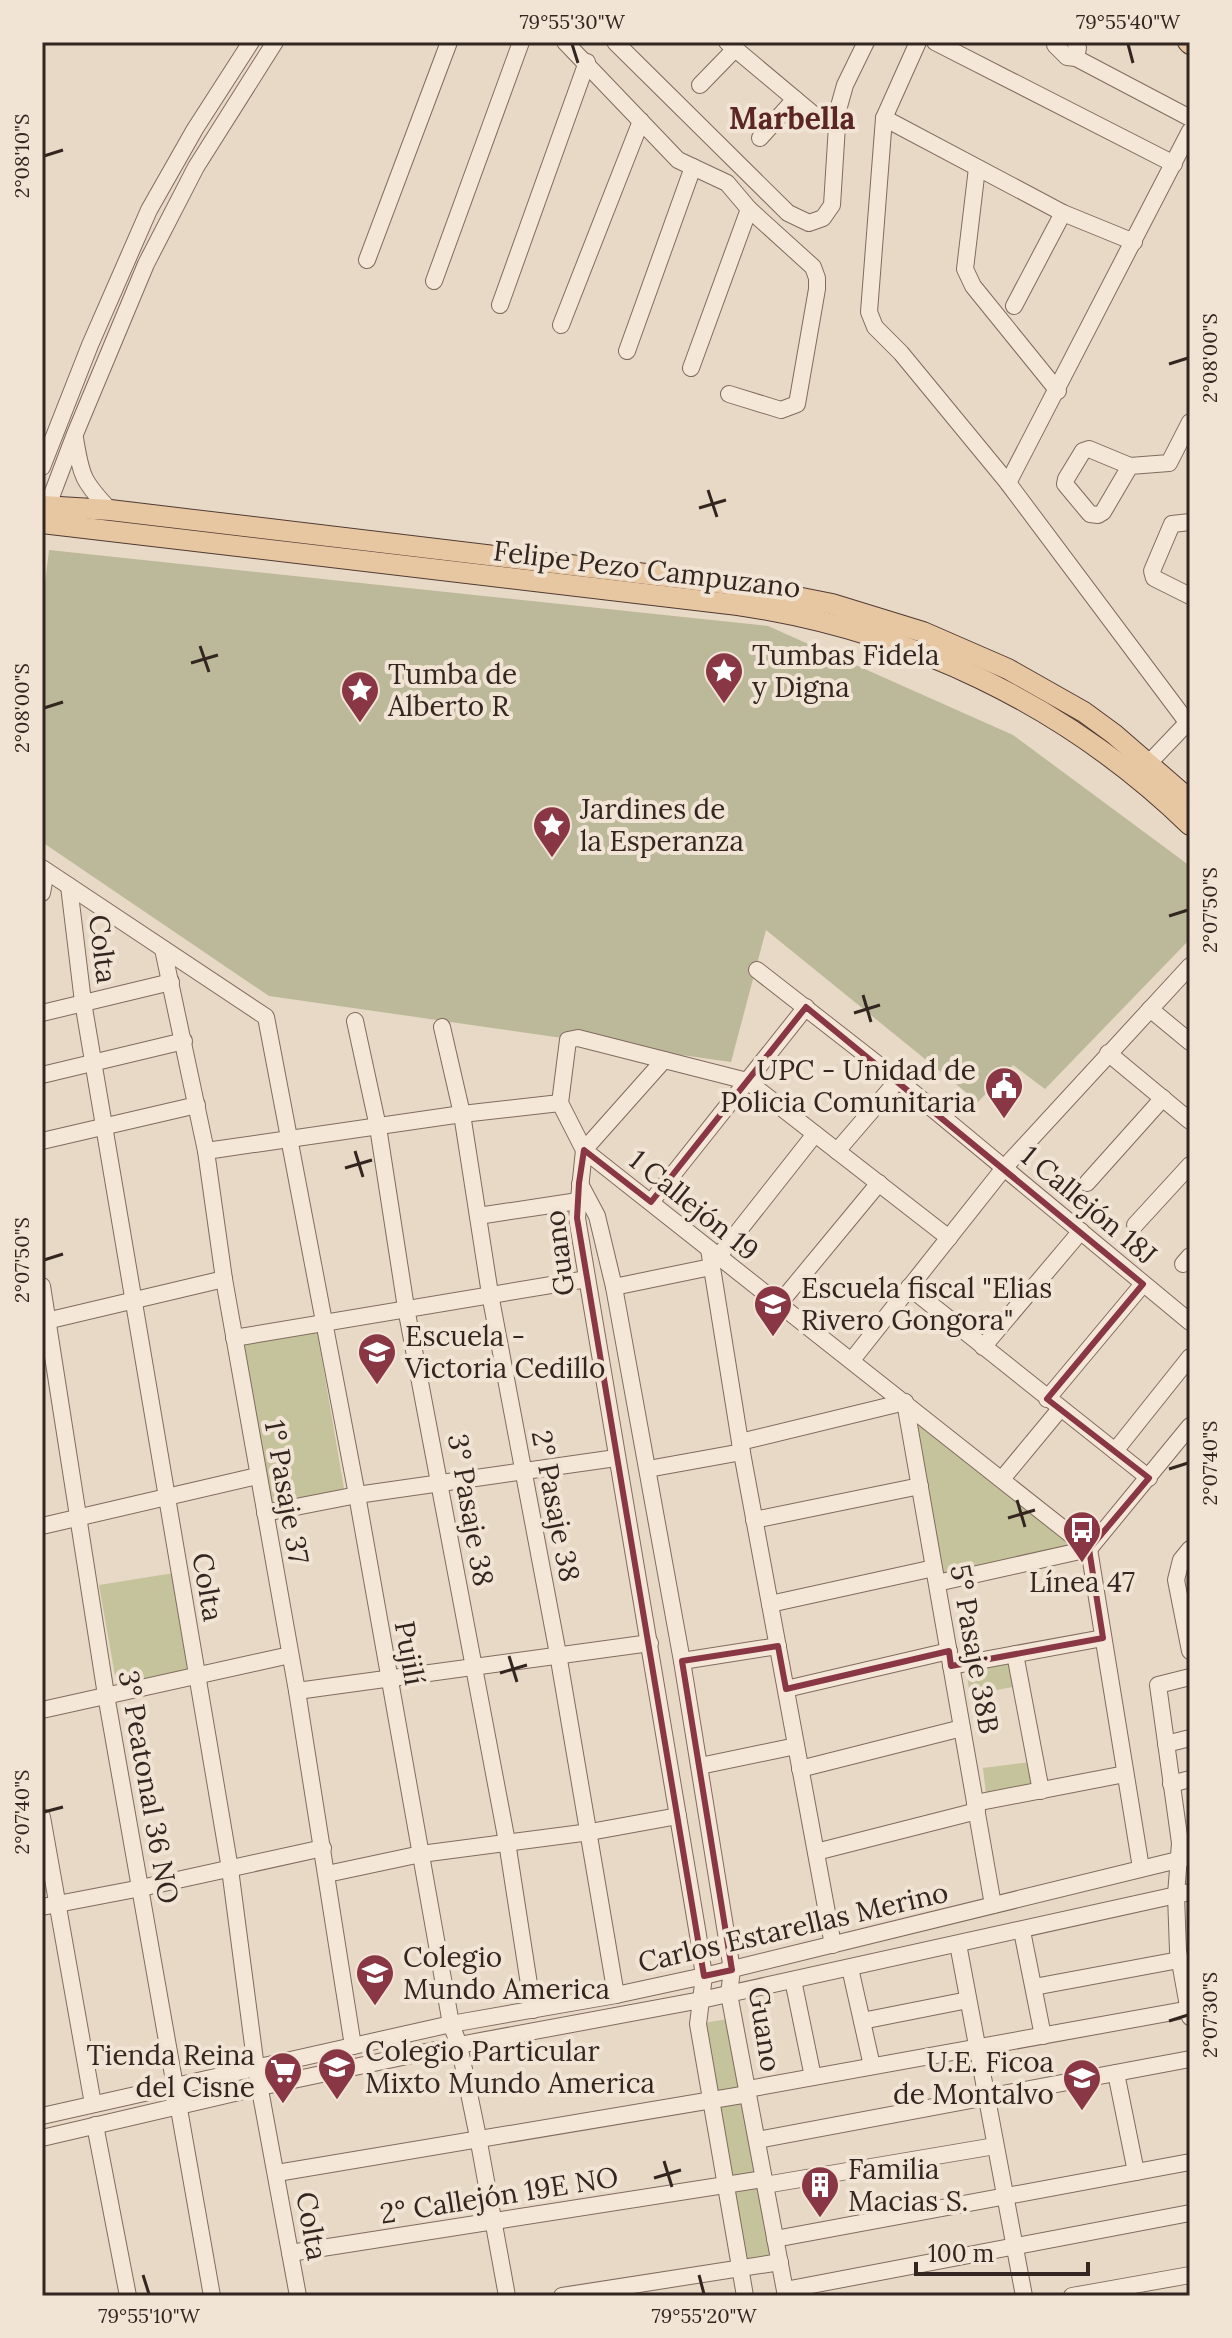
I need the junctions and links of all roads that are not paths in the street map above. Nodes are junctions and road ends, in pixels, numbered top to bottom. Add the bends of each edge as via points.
1 (251, 42) edge
2 (275, 42) edge
3 (449, 42) edge
4 (521, 42) edge
5 (565, 42) edge
6 (615, 42) edge
7 (866, 42) edge
8 (918, 42) edge
9 (935, 42) edge
10 (1055, 42) edge
11 (731, 45) edge
12 (1076, 50) edge
13 (587, 62) junction
14 (700, 85) dead end
15 (795, 99) junction
16 (884, 118) junction
17 (1190, 118) edge
18 (820, 120) dead end
19 (641, 121) junction
20 (1190, 131) edge
21 (760, 138) dead end
22 (1174, 164) junction
23 (693, 167) junction
24 (977, 168) junction
25 (749, 209) junction
26 (1063, 213) junction
27 (1134, 242) junction
28 (367, 260) dead end
29 (434, 281) dead end
30 (500, 305) dead end
31 (1014, 306) dead end
32 (561, 325) dead end
33 (627, 351) dead end
34 (691, 368) dead end
35 (1058, 391) junction
36 (729, 394) dead end
37 (1190, 422) edge
38 (75, 434) junction
39 (1130, 466) dead end
40 (42, 467) edge
41 (1008, 483) junction
42 (110, 510) junction
43 (44, 513) edge
44 (1190, 522) edge
45 (1190, 596) edge
46 (1189, 723) edge
47 (1148, 764) junction
48 (1190, 800) edge
49 (1190, 825) edge
50 (44, 870) edge
51 (69, 886) junction
52 (42, 893) edge
53 (163, 949) junction
54 (1190, 966) edge
55 (757, 970) dead end
56 (171, 982) junction
57 (83, 1002) junction
58 (806, 1007) junction
59 (1150, 1009) junction
60 (42, 1013) edge
61 (355, 1021) dead end
62 (442, 1027) dead end
63 (184, 1041) junction
64 (1190, 1042) edge
65 (1108, 1053) junction
66 (664, 1060) junction
67 (95, 1063) junction
68 (42, 1075) edge
69 (898, 1080) junction
70 (747, 1081) junction
71 (1163, 1098) junction
72 (560, 1103) junction
73 (197, 1105) junction
74 (462, 1114) junction
75 (1190, 1121) edge
76 (106, 1125) junction
77 (378, 1127) junction
78 (815, 1134) junction
79 (291, 1140) junction
80 (42, 1141) edge
81 (584, 1150) junction
82 (206, 1151) junction
83 (837, 1151) junction
84 (1190, 1165) edge
85 (1004, 1168) junction
86 (579, 1183) junction
87 (879, 1183) junction
88 (1087, 1183) dead end
89 (578, 1201) junction
90 (651, 1202) junction
91 (478, 1216) junction
92 (1135, 1225) dead end
93 (1081, 1231) junction
94 (949, 1238) junction
95 (713, 1258) junction
96 (224, 1279) junction
97 (587, 1279) junction
98 (1143, 1284) junction
99 (42, 1286) edge
100 (614, 1287) junction
101 (909, 1287) junction
102 (490, 1294) junction
103 (133, 1300) junction
104 (779, 1304) junction
105 (406, 1308) junction
106 (45, 1322) edge
107 (1190, 1322) edge
108 (323, 1323) junction
109 (234, 1338) junction
110 (983, 1347) junction
111 (1190, 1357) edge
112 (852, 1360) junction
113 (905, 1402) junction
114 (1053, 1404) junction
115 (1190, 1426) edge
116 (741, 1447) junction
117 (1115, 1451) junction
118 (616, 1458) junction
119 (648, 1469) junction
120 (522, 1472) junction
121 (257, 1476) junction
122 (1149, 1478) junction
123 (1002, 1479) junction
124 (441, 1484) junction
125 (920, 1486) junction
126 (357, 1495) junction
127 (166, 1498) junction
128 (265, 1513) junction
129 (78, 1519) junction
130 (754, 1520) junction
131 (42, 1526) edge
132 (1089, 1549) junction
133 (1190, 1549) edge
134 (935, 1575) junction
135 (770, 1604) junction
136 (1103, 1638) junction
137 (650, 1643) junction
138 (778, 1646) junction
139 (1190, 1651) edge
140 (558, 1654) junction
141 (1015, 1654) junction
142 (290, 1655) junction
143 (950, 1658) junction
144 (682, 1661) junction
145 (472, 1666) junction
146 (197, 1675) junction
147 (387, 1676) junction
148 (1190, 1677) edge
149 (786, 1689) junction
150 (297, 1691) junction
151 (106, 1695) junction
152 (42, 1710) edge
153 (962, 1728) junction
154 (1190, 1738) edge
155 (1166, 1744) junction
156 (796, 1746) junction
157 (700, 1766) junction
158 (800, 1769) junction
159 (1125, 1774) junction
160 (1190, 1779) edge
161 (1171, 1784) junction
162 (1041, 1791) junction
163 (976, 1807) junction
164 (678, 1816) junction
165 (42, 1821) edge
166 (590, 1832) junction
167 (507, 1842) junction
168 (323, 1848) junction
169 (816, 1852) junction
170 (421, 1854) junction
171 (1184, 1858) edge
172 (1141, 1868) junction
173 (230, 1869) junction
174 (327, 1874) junction
175 (141, 1888) junction
176 (1183, 1893) edge
177 (993, 1905) junction
178 (49, 1906) edge
179 (1022, 1931) junction
180 (958, 1944) junction
181 (833, 1945) junction
182 (1182, 1953) edge
183 (850, 1968) junction
184 (732, 1970) junction
185 (704, 1976) junction
186 (793, 1980) junction
187 (1034, 1987) junction
188 (729, 1994) junction
189 (616, 1995) junction
190 (701, 2000) junction
191 (968, 2000) junction
192 (533, 2010) junction
193 (1189, 2012) edge
194 (862, 2021) junction
195 (451, 2024) junction
196 (1043, 2036) junction
197 (459, 2045) junction
198 (353, 2046) junction
199 (977, 2047) junction
200 (1190, 2059) edge
201 (872, 2066) junction
202 (256, 2068) junction
203 (1116, 2073) junction
204 (813, 2077) junction
205 (175, 2084) junction
206 (260, 2087) junction
207 (748, 2091) junction
208 (986, 2097) junction
209 (712, 2101) junction
210 (93, 2104) junction
211 (177, 2105) junction
212 (42, 2116) edge
213 (95, 2125) junction
214 (478, 2137) junction
215 (42, 2138) edge
216 (757, 2140) junction
217 (995, 2146) junction
218 (1190, 2162) edge
219 (1136, 2172) junction
220 (277, 2173) junction
221 (764, 2182) junction
222 (727, 2186) junction
223 (1005, 2196) junction
224 (1190, 2213) edge
225 (494, 2222) junction
226 (775, 2239) junction
227 (1015, 2247) junction
228 (290, 2253) junction
229 (780, 2262) junction
230 (740, 2269) junction
231 (1190, 2275) edge
232 (786, 2293) edge
233 (128, 2296) edge
234 (212, 2296) edge
235 (298, 2296) edge
236 (507, 2296) edge
237 (562, 2296) edge
238 (745, 2296) edge
239 (1024, 2296) edge
240 (1072, 2296) edge

1 - 40 street via 149,210
2 - 38 street via 181,195 146,264
3 - 28 street
4 - 29 street
5 - 13 street
6 - 7 street via 788,213 809,223 823,218 832,205 838,110
8 - 16 street
9 - 22 street
10 - 12 street via 1067,57
11 - 14 street
11 - 15 street
12 - 17 street
13 - 19 street
13 - 30 street
15 - 18 street
15 - 21 street
16 - 24 street
16 - 41 street via 869,312 875,327
19 - 23 street via 678,160
19 - 32 street
20 - 22 street
22 - 27 street
23 - 25 street via 727,183
23 - 33 street
24 - 26 street
24 - 35 street via 965,269
25 - 34 street
25 - 36 street via 813,267 817,289 797,404 781,410
26 - 27 street
26 - 31 street
27 - 35 street
35 - 41 street
37 - 39 street via 1169,463
38 - 42 street via 82,477
38 - 43 street
41 - 46 street
42 - 43 main road, Felipe Pezo Campuzano
42 - 47 main road, Felipe Pezo Campuzano via 730,584 832,604 923,632 1008,669 1084,712
43 - 49 main road, Felipe Pezo Campuzano via 806,616 881,637 1027,701 1120,766
44 - 45 street via 1172,524 1152,571 1154,578
46 - 47 street
47 - 48 main road, Felipe Pezo Campuzano
50 - 51 street
50 - 52 street
51 - 53 street
51 - 57 street, Colta
53 - 56 street, 1° Pasaje 37
53 - 79 street, Pujilí via 266,1017
54 - 59 street
55 - 58 street, 1 Callejón 18J
56 - 57 street
56 - 63 street, 1° Pasaje 37
57 - 60 street
57 - 67 street, Colta
58 - 69 street, 1 Callejón 18J
58 - 70 street
59 - 64 street
59 - 65 street
61 - 77 street, 3° Pasaje 38
62 - 74 street, 2° Pasaje 38
63 - 67 street
63 - 73 street, 1° Pasaje 37
65 - 71 street
65 - 85 street
66 - 70 street
66 - 72 street via 574,1037 568,1040
66 - 81 street
67 - 68 street
67 - 76 street, Colta
69 - 83 street
69 - 85 street, 1 Callejón 18J
70 - 78 street
70 - 90 street
71 - 75 street
71 - 88 street
72 - 74 street
72 - 81 street, 1 Callejón 19
73 - 76 street
73 - 82 street, 1° Pasaje 37
74 - 77 street
74 - 91 street, 2° Pasaje 38
76 - 80 street
76 - 103 street, Colta
77 - 79 street
77 - 105 street, 3° Pasaje 38
78 - 83 street
78 - 95 street
79 - 82 street
79 - 108 street, Pujilí
81 - 86 street
81 - 90 street, 1 Callejón 19
82 - 96 street, 1° Pasaje 37
83 - 87 street
84 - 92 street
85 - 93 street, 1 Callejón 18J
85 - 94 street
86 - 89 street, Guano
86 - 100 street, Guano via 597,1216
87 - 94 street
87 - 104 street
89 - 91 street
89 - 97 street, Guano
90 - 95 street, 1 Callejón 19
91 - 102 street, 2° Pasaje 38
93 - 98 street, 1 Callejón 18J
93 - 110 street
94 - 101 street
95 - 100 street
95 - 104 street, 1 Callejón 19
95 - 116 street
96 - 103 street
96 - 109 street, 1° Pasaje 37
97 - 102 street
97 - 118 street, Guano
98 - 107 street, 1 Callejón 18J
98 - 114 street
99 - 106 street, 3° Peatonal 36 NO
100 - 119 street, Guano
101 - 110 street
101 - 112 street
102 - 105 street
102 - 120 street, 2° Pasaje 38
103 - 106 street
103 - 127 street, Colta
104 - 112 street, 1 Callejón 19
105 - 108 street
105 - 124 street, 3° Pasaje 38
106 - 129 street, 3° Peatonal 36 NO
108 - 109 street
108 - 126 street, Pujilí
109 - 121 street, 1° Pasaje 37
110 - 114 street
111 - 117 street
112 - 113 street, 1 Callejón 19
113 - 116 street
113 - 123 street, 1 Callejón 19
113 - 125 street, 5° Pasaje 38B
114 - 117 street
114 - 123 street
115 - 122 street
116 - 119 street
116 - 130 street
117 - 122 street
118 - 120 street
118 - 137 street, Guano
119 - 144 street, Guano
120 - 124 street
120 - 140 street, 2° Pasaje 38
121 - 127 street
121 - 128 street, 1° Pasaje 37
122 - 132 street
123 - 132 street, 1 Callejón 19
124 - 126 street
124 - 145 street, 3° Pasaje 38
125 - 130 street
125 - 134 street, 5° Pasaje 38B
126 - 128 street
126 - 147 street, Pujilí
127 - 129 street
127 - 146 street, Colta
128 - 142 street, 1° Pasaje 37
129 - 131 street
129 - 151 street, 3° Peatonal 36 NO
130 - 135 street
132 - 134 street
132 - 136 street
133 - 139 street via 1176,1580
134 - 135 street
134 - 143 street, 5° Pasaje 38B
135 - 138 street
136 - 141 street
136 - 159 street
137 - 140 street
137 - 164 street, Guano
138 - 144 street
138 - 149 street
140 - 145 street
140 - 166 street, 2° Pasaje 38
141 - 143 street
141 - 162 street
142 - 146 street
142 - 150 street, 1° Pasaje 37
143 - 149 street
143 - 153 street, 5° Pasaje 38B
144 - 157 street, Guano
145 - 147 street
145 - 167 street, 3° Pasaje 38
146 - 151 street
146 - 173 street, Colta
147 - 150 street
147 - 170 street, Pujilí
148 - 155 street via 1158,1685
149 - 156 street
150 - 168 street, 1° Pasaje 37
151 - 152 street
151 - 175 street, 3° Peatonal 36 NO
153 - 158 street
153 - 163 street, 5° Pasaje 38B
154 - 155 street
155 - 161 street
156 - 157 street
156 - 158 street
157 - 184 street, Guano
158 - 169 street
159 - 162 street
159 - 172 street
160 - 161 street
161 - 171 street
162 - 163 street
163 - 169 street
163 - 177 street, 5° Pasaje 38B
164 - 166 street
164 - 185 street, Guano
165 - 178 street
166 - 167 street
166 - 189 street, 2° Pasaje 38
167 - 170 street
167 - 192 street, 3° Pasaje 38
168 - 173 street
168 - 174 street, 1° Pasaje 37
169 - 181 street
170 - 174 street
170 - 195 street, Pujilí
171 - 172 street, Carlos Estarellas Merino
171 - 176 street
172 - 177 street, Carlos Estarellas Merino
173 - 175 street
173 - 202 street, Colta
174 - 198 street, 1° Pasaje 37
175 - 178 street
175 - 205 street, 3° Peatonal 36 NO
176 - 179 street, Carlos Estarellas Merino
176 - 182 street
177 - 181 street, Carlos Estarellas Merino
178 - 210 street
179 - 180 street, Carlos Estarellas Merino
179 - 187 street
180 - 183 street, Carlos Estarellas Merino
180 - 191 street
181 - 184 street, Carlos Estarellas Merino
182 - 187 street
182 - 193 street
183 - 186 street, Carlos Estarellas Merino
183 - 194 street
184 - 185 street, Carlos Estarellas Merino
184 - 188 street, Guano
185 - 189 street, Carlos Estarellas Merino
185 - 190 street, Guano
186 - 188 street, Carlos Estarellas Merino
186 - 204 street
187 - 196 street
188 - 190 street, Carlos Estarellas Merino
188 - 207 street, Guano
189 - 192 street, Carlos Estarellas Merino
190 - 197 street, Carlos Estarellas Merino
190 - 209 street, Guano via 698,2024
191 - 194 street
191 - 199 street
192 - 195 street, Carlos Estarellas Merino
193 - 196 street
194 - 201 street
195 - 197 street, Pujilí
195 - 198 street, Carlos Estarellas Merino
196 - 199 street
197 - 206 street, Carlos Estarellas Merino
197 - 214 street, Pujilí
198 - 202 street, Carlos Estarellas Merino
199 - 201 street
199 - 208 street
200 - 203 street
201 - 204 street
202 - 205 street, Carlos Estarellas Merino
202 - 206 street, Colta
203 - 208 street
203 - 219 street
204 - 207 street
205 - 210 street, Carlos Estarellas Merino
205 - 211 street, 3° Peatonal 36 NO
206 - 211 street, Carlos Estarellas Merino
206 - 220 street, Colta
207 - 209 street
207 - 216 street, Guano
208 - 216 street
208 - 217 street
209 - 214 street
209 - 222 street, Guano
210 - 212 street, Carlos Estarellas Merino
211 - 213 street, Carlos Estarellas Merino
211 - 234 street, 3° Peatonal 36 NO
213 - 215 street, Carlos Estarellas Merino
213 - 233 street
214 - 220 street
214 - 225 street, Pujilí
216 - 221 street, Guano
217 - 221 street, 2° Callejón 19E NO
217 - 223 street
218 - 219 street
219 - 223 street
220 - 228 street, Colta
221 - 222 street, 2° Callejón 19E NO
221 - 226 street, Guano
222 - 225 street, 2° Callejón 19E NO
222 - 230 street, Guano
223 - 226 street
223 - 227 street
224 - 227 street
225 - 228 street, 2° Callejón 19E NO
225 - 236 street, Pujilí
226 - 229 street, Guano
227 - 232 street
227 - 239 street
228 - 235 street, Colta
229 - 230 street
229 - 232 street, Guano
230 - 237 street
230 - 238 street, Guano
231 - 240 street

